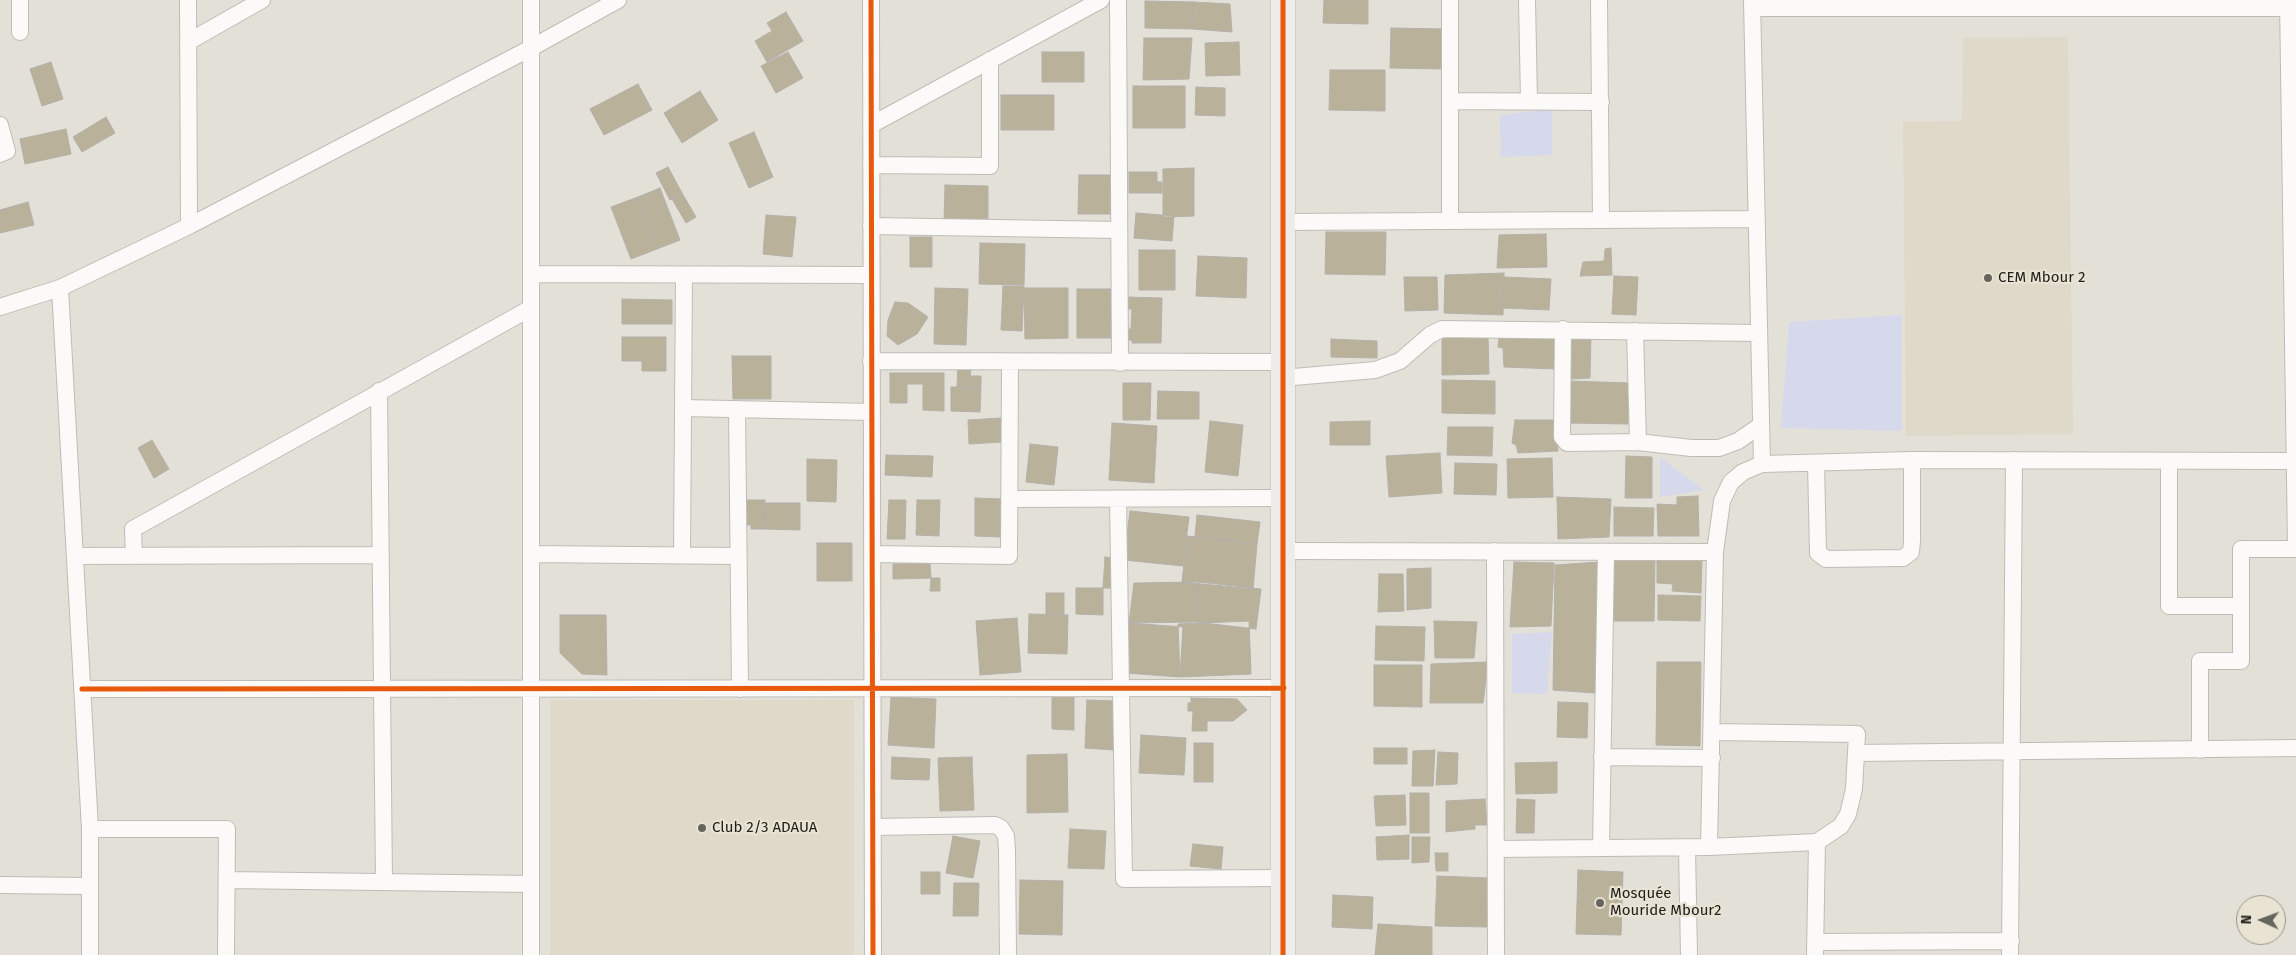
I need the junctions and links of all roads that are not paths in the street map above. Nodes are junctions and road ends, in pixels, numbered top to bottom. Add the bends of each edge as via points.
1 (20, 0) edge
2 (188, 0) edge
3 (262, 0) edge
4 (530, 0) edge
5 (618, 0) edge
6 (871, 0) edge
7 (1101, 0) edge
8 (1118, 0) edge
9 (1283, 0) edge
10 (1450, 0) edge
11 (1527, 0) edge
12 (1599, 0) edge
13 (1752, 4) edge
14 (1932, 4) edge
15 (2145, 4) edge
16 (2288, 4) edge
17 (20, 32) dead end
18 (188, 42) junction
19 (2292, 44) edge
20 (531, 48) junction
21 (990, 60) junction
22 (1450, 101) junction
23 (1528, 101) junction
24 (1601, 102) junction
25 (0, 125) edge
26 (871, 125) junction
27 (0, 154) edge
28 (871, 165) junction
29 (2293, 181) edge
30 (1757, 219) junction
31 (1602, 220) junction
32 (1450, 221) junction
33 (1284, 222) junction
34 (189, 226) junction
35 (871, 226) junction
36 (1119, 230) junction
37 (530, 274) junction
38 (684, 274) junction
39 (871, 275) junction
40 (60, 288) junction
41 (0, 307) edge
42 (531, 308) junction
43 (1564, 329) junction
44 (1635, 331) junction
45 (1759, 332) junction
46 (871, 361) junction
47 (1010, 362) junction
48 (1120, 363) junction
49 (1283, 370) junction
50 (379, 391) junction
51 (683, 408) junction
52 (736, 409) junction
53 (872, 412) junction
54 (1761, 425) junction
55 (1638, 442) junction
56 (1912, 460) junction
57 (2014, 460) junction
58 (2169, 461) junction
59 (2295, 461) junction
60 (1816, 463) junction
61 (1762, 464) junction
62 (1282, 498) junction
63 (1010, 499) junction
64 (1118, 499) junction
65 (2296, 548) edge
66 (1282, 551) junction
67 (1495, 552) junction
68 (1606, 552) junction
69 (1715, 552) junction
70 (531, 554) junction
71 (872, 554) junction
72 (381, 555) junction
73 (682, 555) junction
74 (75, 556) junction
75 (134, 556) junction
76 (738, 556) junction
77 (2241, 606) junction
78 (1121, 688) junction
79 (1284, 688) junction
80 (82, 689) junction
81 (382, 689) junction
82 (531, 689) junction
83 (740, 689) junction
84 (872, 689) junction
85 (1713, 732) junction
86 (2296, 748) edge
87 (2200, 750) junction
88 (2012, 752) junction
89 (1856, 753) junction
90 (1602, 757) junction
91 (1712, 758) junction
92 (873, 827) junction
93 (90, 830) junction
94 (1817, 842) junction
95 (1687, 847) junction
96 (1709, 847) junction
97 (1601, 848) junction
98 (1496, 849) junction
99 (1284, 878) junction
100 (227, 880) junction
101 (384, 882) junction
102 (531, 884) junction
103 (0, 885) edge
104 (90, 886) junction
105 (2010, 948) edge
106 (1815, 949) edge
107 (90, 955) edge
108 (226, 955) edge
109 (531, 955) edge
110 (873, 955) edge
111 (1008, 955) edge
112 (1283, 955) edge
113 (1496, 955) edge
114 (1688, 955) edge

1 - 17 street
2 - 18 street
3 - 18 street
4 - 20 street
5 - 20 street
6 - 26 street
7 - 21 street
8 - 36 street
9 - 33 street
10 - 22 street
11 - 23 street
12 - 24 street
13 - 14 street
13 - 30 street
14 - 15 street
15 - 16 street
16 - 19 street
18 - 34 street
19 - 29 street
20 - 34 street
20 - 37 street
21 - 26 street
21 - 28 street via 990,166
22 - 23 street
22 - 32 street
23 - 24 street
24 - 31 street
25 - 27 street via 7,151
26 - 28 street
28 - 35 street
29 - 59 street
30 - 31 street
30 - 45 street
31 - 32 street
32 - 33 street
33 - 49 street
34 - 40 street
35 - 36 street
35 - 39 street
36 - 48 street
37 - 38 street
37 - 42 street
38 - 39 street
38 - 51 street
39 - 46 street
40 - 41 street
40 - 74 street
42 - 50 street
42 - 70 street
43 - 44 street
43 - 49 street via 1442,329 1430,335 1400,362 1375,370
43 - 55 street via 1563,440 1567,443
44 - 45 street
44 - 55 street
45 - 54 street
46 - 47 street
46 - 53 street
47 - 48 street
47 - 63 street
48 - 49 street
49 - 62 street
50 - 72 street
50 - 75 street via 133,529
51 - 52 street
51 - 73 street
52 - 53 street
52 - 76 street
53 - 71 street
54 - 55 street via 1738,441 1719,448
54 - 61 street
56 - 57 street
56 - 60 street
56 - 60 street via 1912,541 1911,552 1904,558 1826,559 1818,553
57 - 58 street
57 - 88 street
58 - 59 street
58 - 77 street via 2169,606
59 - 65 street
60 - 61 street
61 - 69 street via 1743,472 1731,482 1722,502
62 - 64 street
62 - 66 street
63 - 64 street
63 - 71 street via 1009,556
64 - 78 street
65 - 77 street via 2241,548
66 - 67 street
66 - 79 street
67 - 68 street
67 - 98 street
68 - 69 street
68 - 90 street
69 - 85 street
70 - 73 street
70 - 82 street
71 - 84 street
72 - 75 street
72 - 81 street
73 - 76 street
74 - 75 street
74 - 80 street
76 - 83 street
77 - 87 street via 2241,661 2200,661
78 - 79 street
78 - 84 street
78 - 99 street via 1124,879
79 - 99 street
80 - 81 street
80 - 93 street
81 - 82 street
81 - 101 street
82 - 83 street
82 - 102 street
83 - 84 street
84 - 92 street
85 - 89 street via 1857,734
85 - 91 street
86 - 87 street
87 - 88 street
88 - 89 street
88 - 105 street
89 - 94 street via 1854,790 1848,814 1841,826
90 - 91 street
90 - 97 street
91 - 96 street
92 - 110 street
92 - 111 street via 995,825 1001,828 1006,836 1007,850
93 - 100 street via 227,829
93 - 104 street
94 - 96 street
94 - 106 street
95 - 96 street
95 - 97 street
95 - 114 street
97 - 98 street
98 - 113 street
99 - 112 street
100 - 101 street
100 - 108 street
101 - 102 street
102 - 109 street
103 - 104 street
104 - 107 street
105 - 106 street

